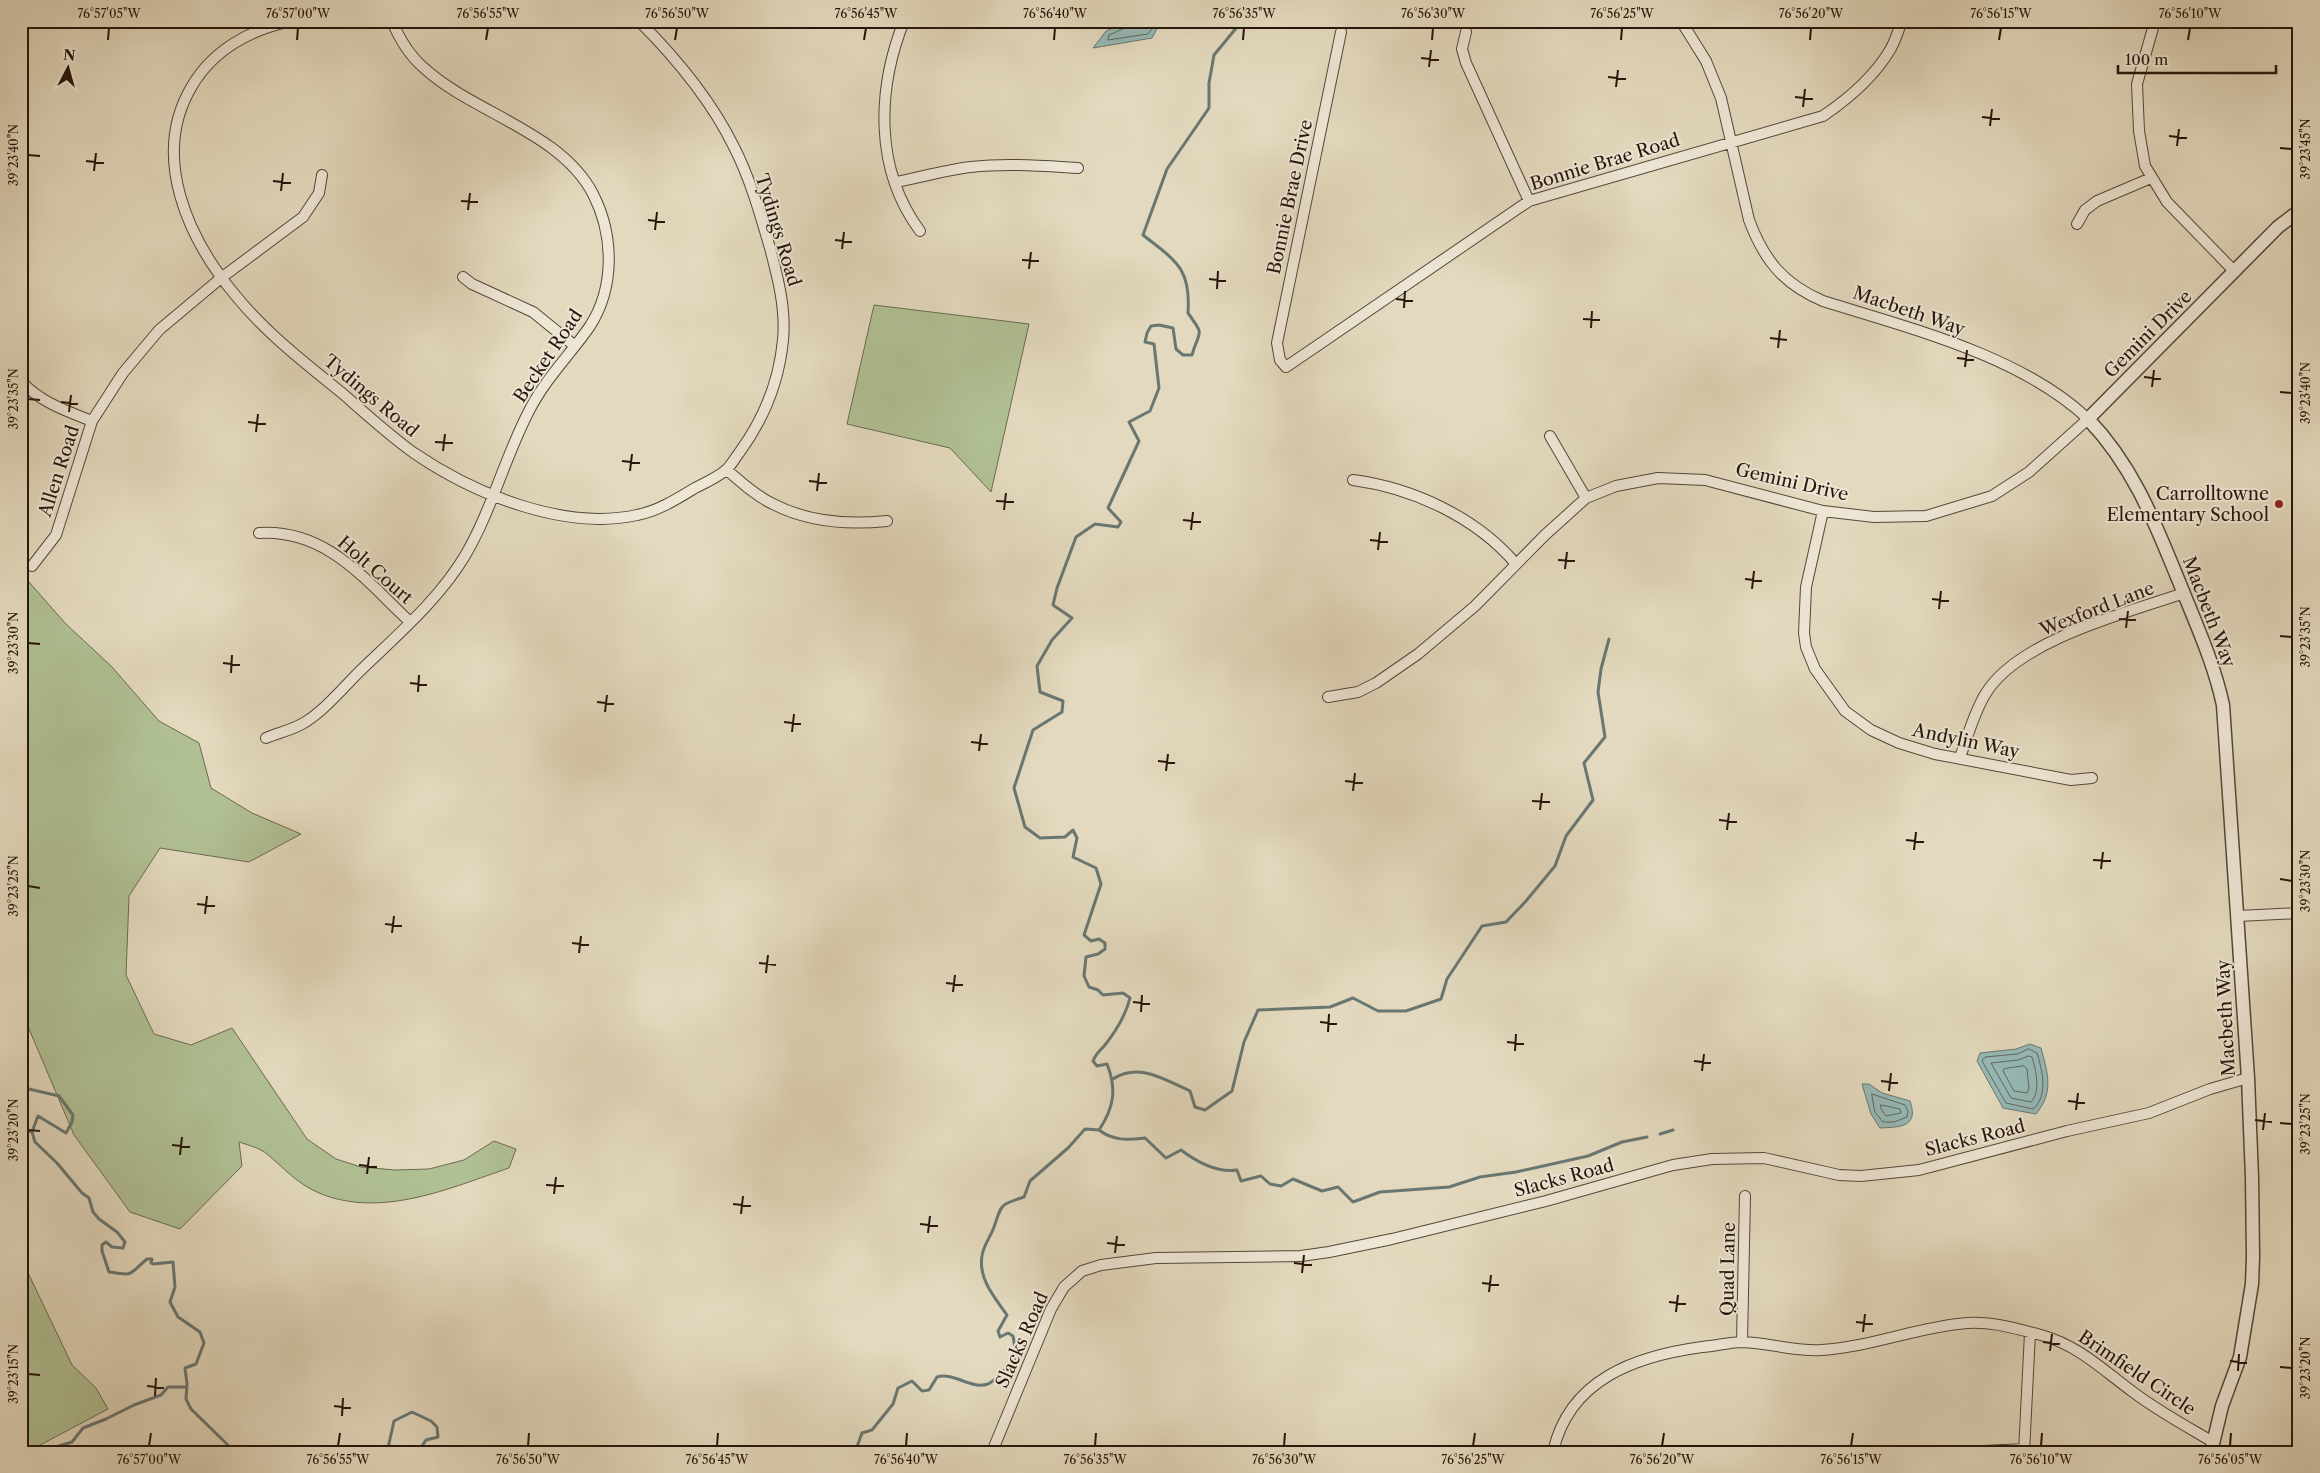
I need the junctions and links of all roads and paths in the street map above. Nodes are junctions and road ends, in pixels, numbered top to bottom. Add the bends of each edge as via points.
1 (291, 21) edge
2 (392, 21) edge
3 (639, 21) edge
4 (904, 21) edge
5 (1681, 21) edge
6 (1902, 21) edge
7 (2156, 21) edge
8 (1341, 32) dead end
9 (1466, 32) dead end
10 (1731, 141) junction
11 (1078, 168) dead end
12 (322, 175) dead end
13 (2151, 178) junction
14 (896, 182) junction
15 (1529, 201) junction
16 (2299, 211) edge
17 (2077, 224) dead end
18 (920, 231) dead end
19 (2235, 272) junction
20 (463, 277) dead end
21 (221, 278) junction
22 (575, 346) junction
23 (1286, 367) joint
24 (21, 381) edge
25 (2088, 419) junction
26 (92, 421) junction
27 (1550, 436) dead end
28 (727, 470) junction
29 (1353, 480) dead end
30 (494, 495) junction
31 (1586, 498) junction
32 (1823, 510) junction
33 (887, 521) dead end
34 (259, 533) dead end
35 (1516, 564) junction
36 (32, 566) dead end
37 (2184, 593) junction
38 (410, 622) junction
39 (1328, 697) dead end
40 (266, 738) dead end
41 (1960, 757) junction
42 (2092, 778) dead end
43 (2299, 913) edge
44 (2238, 916) junction
45 (2248, 1078) junction
46 (1746, 1196) dead end
47 (2030, 1332) junction
48 (1742, 1342) junction
49 (2212, 1447) edge
50 (2024, 1450) edge
51 (992, 1452) edge
52 (1553, 1452) edge
53 (1963, 1452) edge

1 - 21 street, Tydings Road via 271,25 230,44 215,57 198,75 178,121 173,148 182,206 194,236
2 - 22 street, Becket Road via 423,68 552,149 571,164 592,192 602,212 606,232 608,272 599,307
3 - 28 street, Tydings Road via 668,50 695,85 734,146 759,210 782,302 783,339 773,392 764,414
4 - 14 street via 892,54 884,108 887,153
5 - 10 street, Macbeth Way via 1706,61 1721,98
6 - 10 street, Bonnie Brae Road via 1891,50 1874,72 1830,111 1814,120
7 - 13 street via 2137,86 2142,153
8 - 23 street, Bonnie Brae Drive via 1277,344 1280,360
9 - 15 street via 1462,49 1466,63
10 - 15 street, Bonnie Brae Road
10 - 25 street, Macbeth Way via 1749,220 1770,262 1784,278 1806,294 1823,301 1937,337 2036,379 2072,403
11 - 14 street via 994,165
12 - 21 street, Allen Road via 318,193 303,217
13 - 17 street via 2097,201 2085,210
13 - 19 street via 2167,202
14 - 18 street via 902,203
15 - 23 street, Bonnie Brae Road
16 - 19 street, Gemini Drive via 2278,227
19 - 25 street, Gemini Drive
20 - 22 street via 533,312
21 - 26 street, Allen Road via 159,330 123,372
21 - 30 street, Tydings Road via 288,348 392,435 415,453
22 - 30 street, Becket Road via 528,412
24 - 26 street via 57,407
25 - 32 street, Gemini Drive via 2029,472 1992,496 1962,507 1926,516 1874,517
25 - 37 street, Macbeth Way via 2113,446 2140,489
26 - 36 street, Allen Road via 56,535
27 - 31 street
28 - 30 street, Tydings Road via 663,507 609,519 559,516
28 - 33 street via 774,504 795,512 844,524
29 - 35 street via 1380,484 1445,509 1474,526
30 - 38 street, Becket Road via 467,553 447,583
31 - 32 street, Gemini Drive via 1616,486 1658,478 1705,480
31 - 35 street, Gemini Drive
32 - 41 street, Andylin Way via 1804,604 1805,640 1815,669 1844,711 1871,730 1935,754
34 - 38 street, Holt Court via 279,532 315,542 353,568
35 - 39 street, Gemini Drive via 1475,606 1418,654 1358,692
37 - 41 street, Wexford Lane via 2077,630 2022,659 1986,693
37 - 44 street, Macbeth Way via 2210,659 2223,706
38 - 40 street, Becket Road via 303,724
41 - 42 street, Andylin Way via 2070,780
43 - 44 street
44 - 45 street, Macbeth Way
45 - 49 street, Macbeth Way via 2254,1218 2252,1284 2240,1357 2222,1406
45 - 51 street, Slacks Road via 2149,1112 1919,1170 1839,1175 1764,1158 1712,1159 1674,1164 1546,1201 1329,1252 1301,1256 1156,1258 1101,1264 1082,1272 1064,1287 1051,1309
46 - 48 street, Quad Lane
47 - 48 street, Brimfield Circle via 1997,1324 1968,1323 1921,1330 1855,1347 1806,1351
47 - 49 street, Brimfield Circle via 2064,1342 2084,1354
47 - 50 street
48 - 52 street, Brimfield Circle via 1654,1357 1611,1373 1570,1410
50 - 53 street

